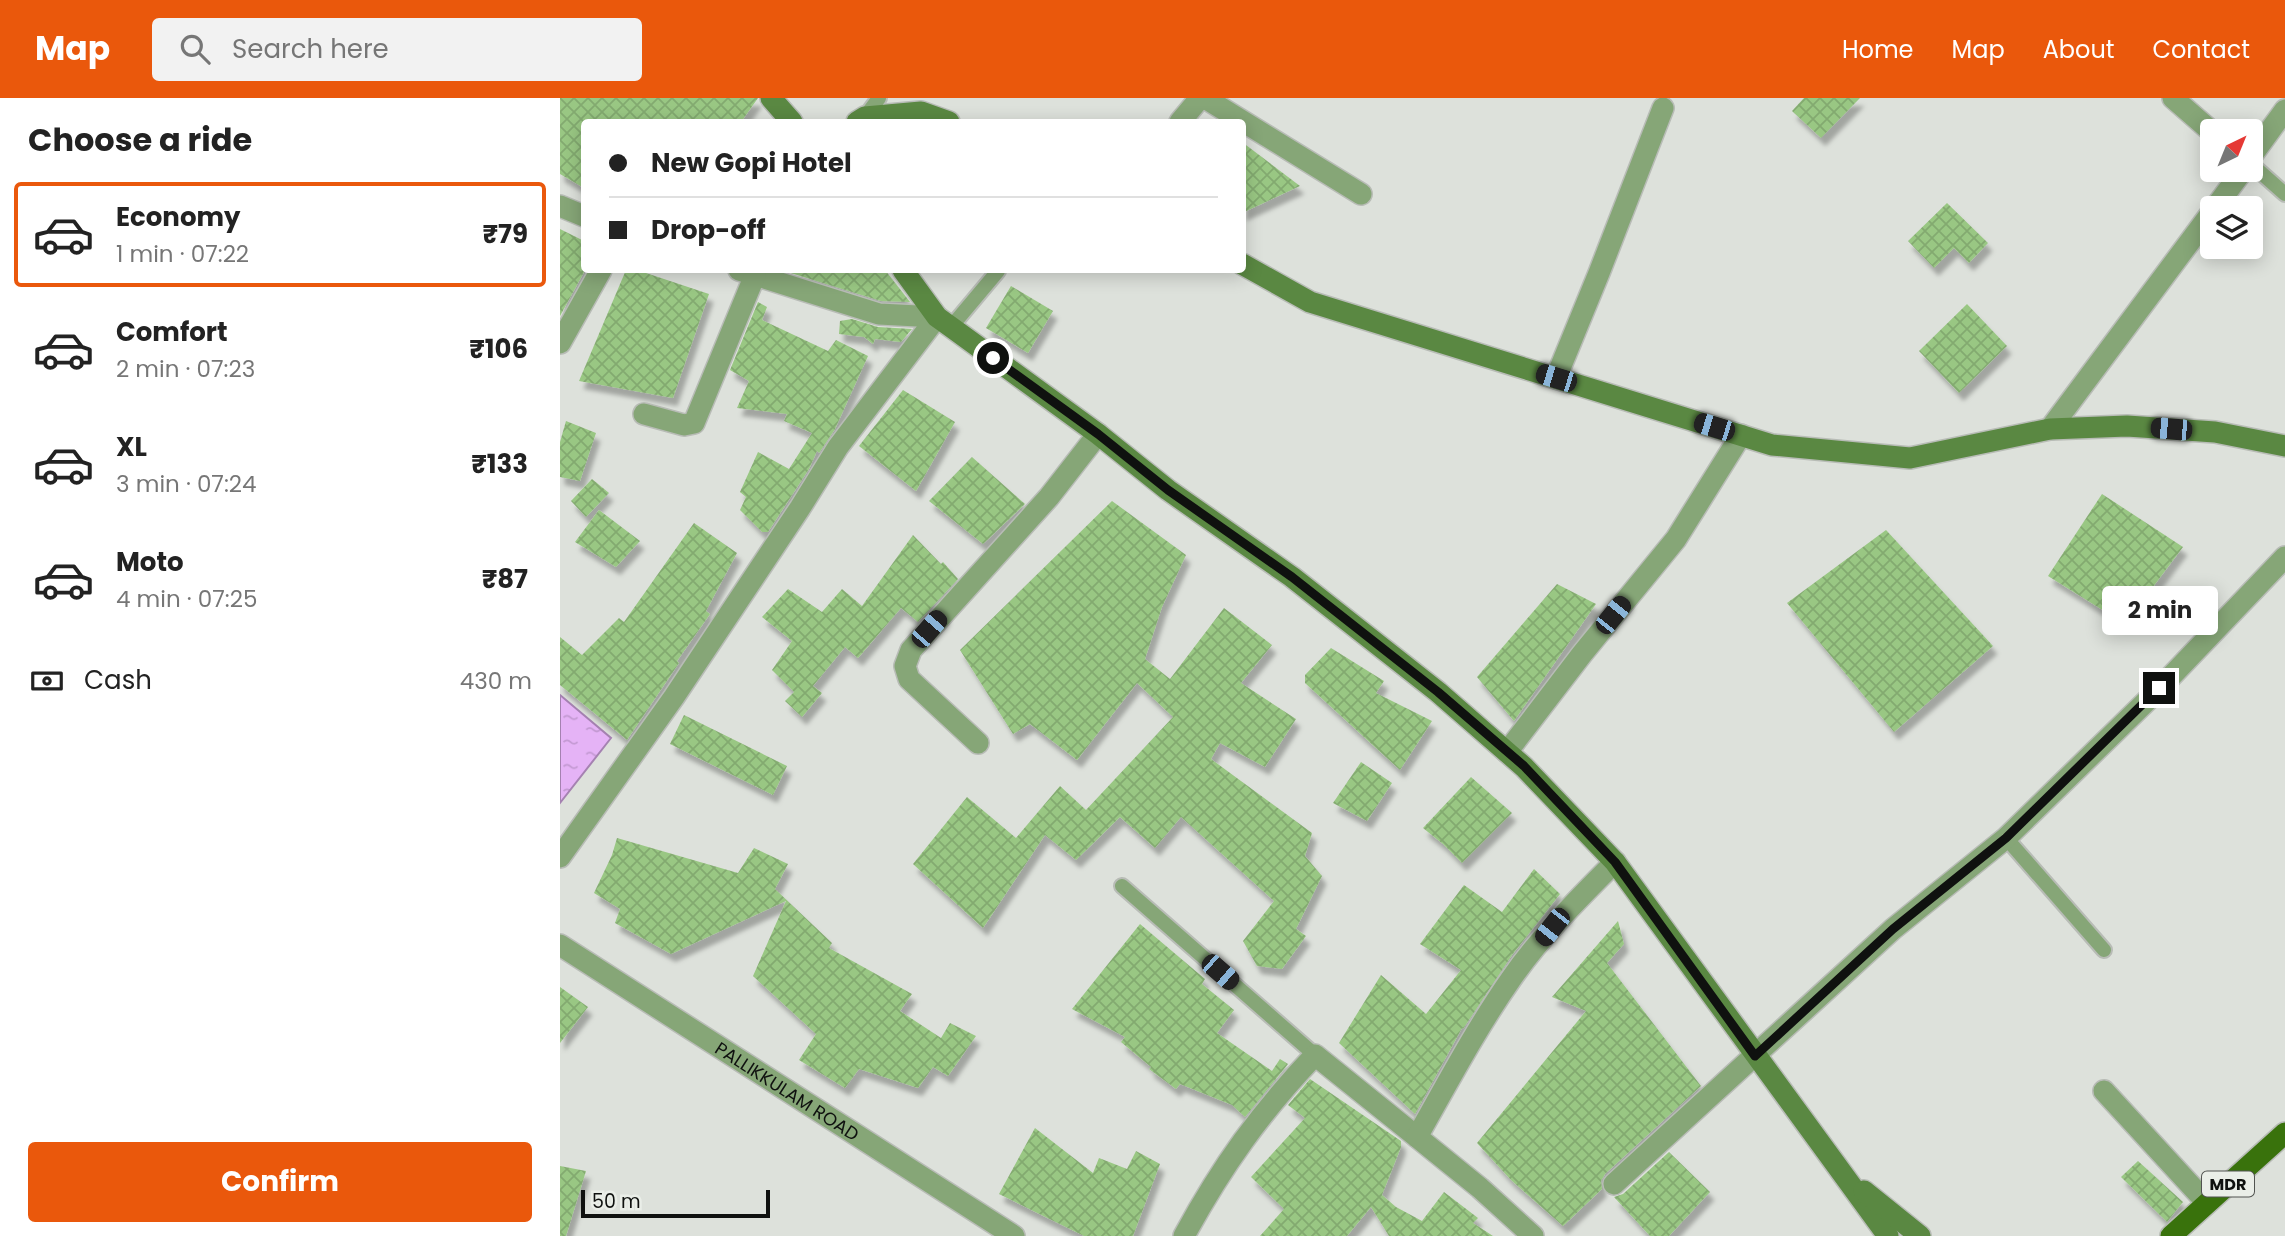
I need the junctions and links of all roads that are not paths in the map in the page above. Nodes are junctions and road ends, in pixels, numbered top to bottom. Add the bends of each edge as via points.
1 (771, 98) edge
2 (879, 98) edge
3 (1200, 98) edge
4 (1205, 98) edge
5 (2173, 98) edge
6 (1663, 108) dead end
7 (2285, 110) edge
8 (789, 119) edge
9 (862, 119) edge
10 (868, 119) edge
11 (941, 119) edge
12 (1182, 119) edge
13 (1239, 119) edge
14 (2200, 122) edge
15 (1246, 123) edge
16 (2263, 142) edge
17 (2263, 173) edge
18 (1361, 194) dead end
19 (2285, 194) edge
20 (560, 206) edge
21 (581, 215) edge
22 (2200, 229) edge
23 (1246, 266) edge
24 (599, 273) edge
25 (747, 273) edge
26 (750, 273) edge
27 (905, 273) edge
28 (996, 273) edge
29 (944, 322) junction
30 (560, 343) edge
31 (1556, 378) junction
32 (644, 414) dead end
33 (2050, 429) junction
34 (1098, 434) junction
35 (1741, 435) junction
36 (2285, 446) edge
37 (2285, 557) edge
38 (978, 743) dead end
39 (1507, 752) junction
40 (2006, 838) junction
41 (560, 858) edge
42 (1615, 862) junction
43 (1122, 886) dead end
44 (560, 945) edge
45 (2104, 950) dead end
46 (1315, 1055) junction
47 (1755, 1056) junction
48 (2104, 1091) dead end
49 (2285, 1132) edge
50 (1417, 1137) junction
51 (1842, 1175) junction
52 (1614, 1184) dead end
53 (2207, 1203) junction
54 (990, 1228) edge
55 (1014, 1236) edge
56 (1184, 1236) edge
57 (1533, 1236) edge
58 (1888, 1236) edge
59 (1920, 1236) edge
60 (2171, 1236) edge

1 - 8 main road
2 - 9 lane
3 - 12 street
4 - 13 street
5 - 14 street
6 - 31 street
7 - 16 street
10 - 11 main road via 921,112
15 - 18 street
17 - 19 lane
20 - 21 street
22 - 33 street
23 - 31 main road via 1310,302
24 - 30 street
25 - 32 street via 694,423 684,425
26 - 29 street via 879,314
27 - 29 main road
28 - 29 lane
29 - 34 main road
29 - 41 street via 838,447 674,696
31 - 35 main road
33 - 35 main road via 1910,458 1772,445
33 - 36 main road via 2139,427 2215,432
34 - 38 street via 1049,498 911,650 905,666 909,679
34 - 39 main road via 1168,490 1292,577
35 - 39 street via 1676,539
37 - 40 street
39 - 42 main road
40 - 45 lane
40 - 47 street via 1893,929
42 - 47 main road
42 - 50 street via 1566,910 1512,978
43 - 46 lane
44 - 54 street, PALLIKKULAM ROAD
46 - 50 street
46 - 56 street via 1238,1145
47 - 51 main road
47 - 52 street
48 - 53 street
49 - 53 main road, MDR
50 - 57 street
51 - 58 main road
51 - 59 main road
53 - 60 main road, MDR
54 - 55 street, PALLIKKULAM ROAD

